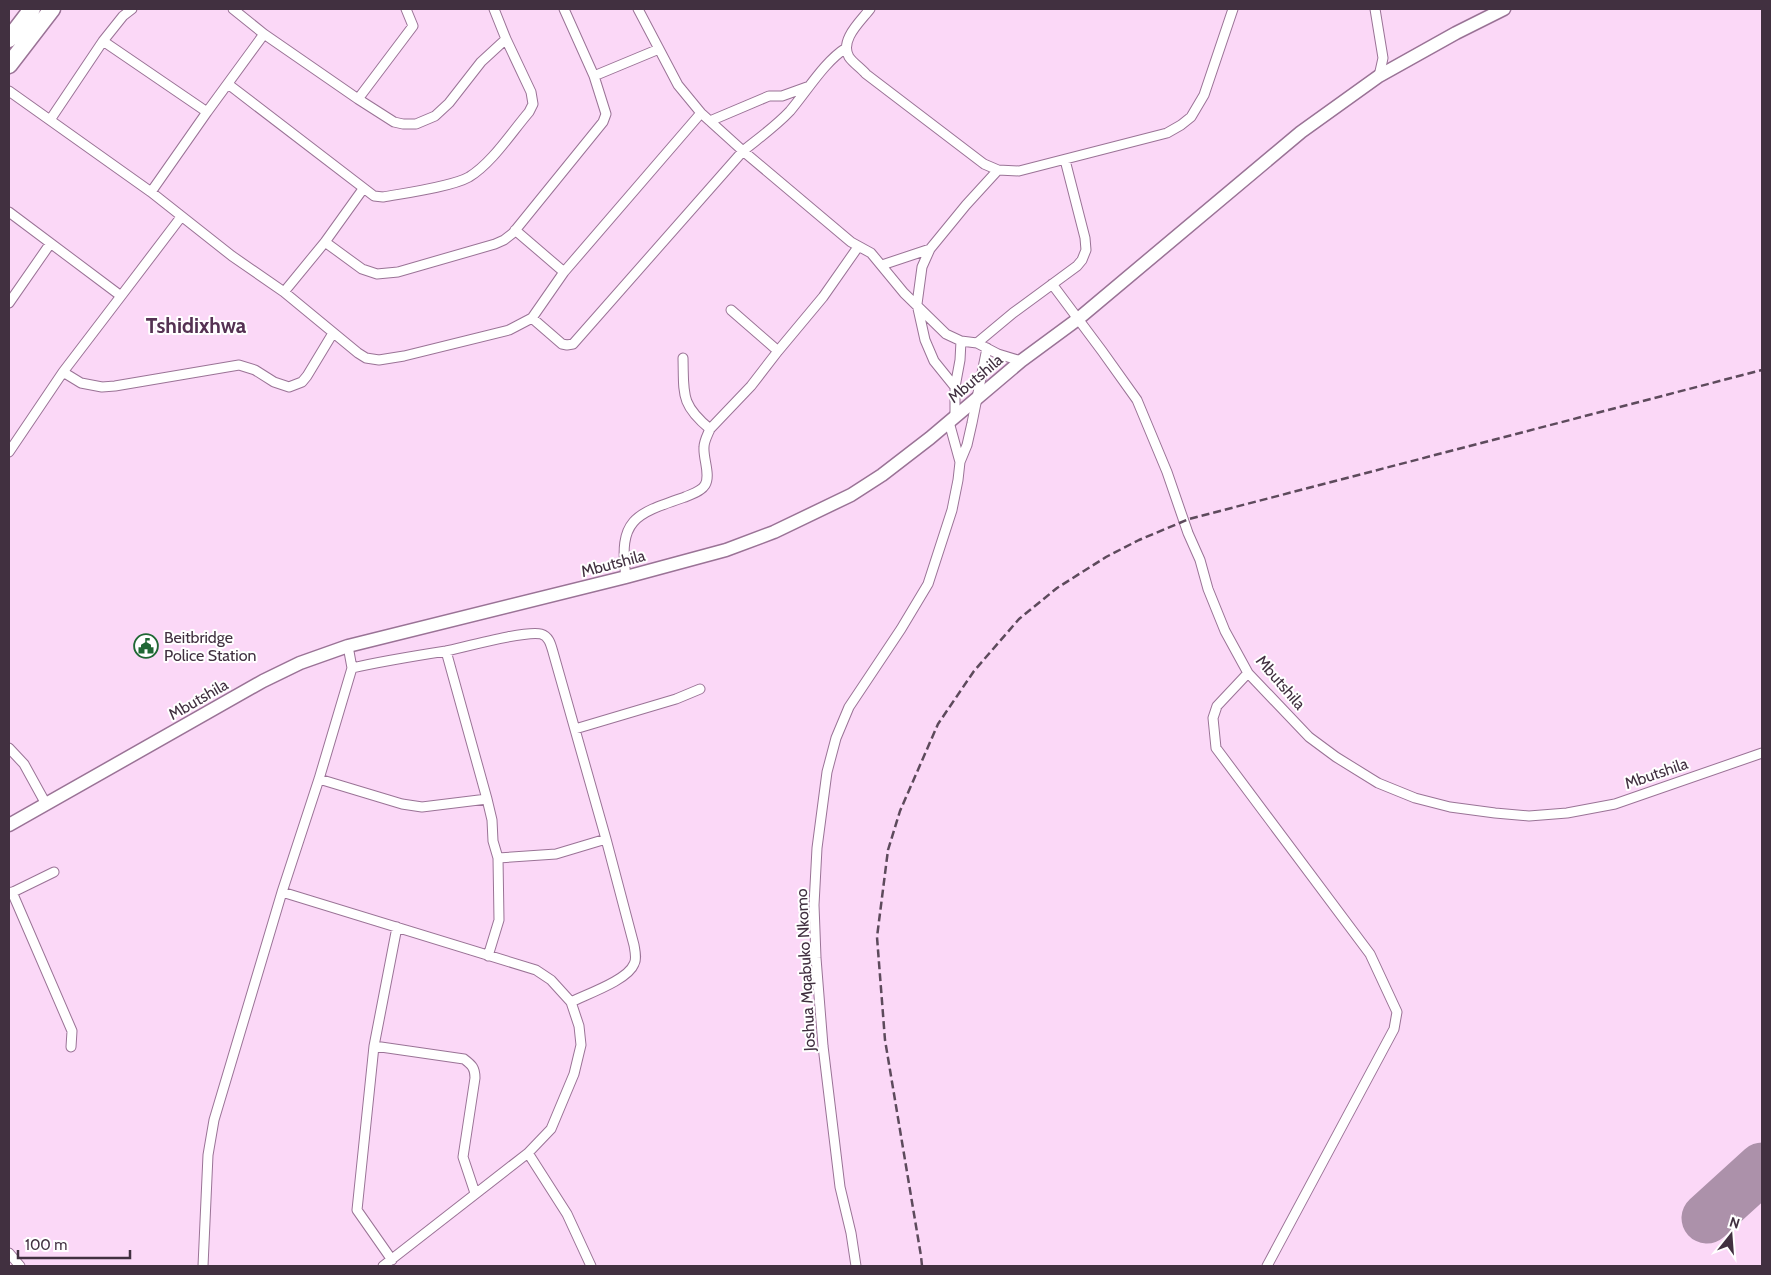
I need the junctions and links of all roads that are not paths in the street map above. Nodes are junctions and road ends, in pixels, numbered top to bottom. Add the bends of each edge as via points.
1 (32, 9) edge
2 (52, 9) edge
3 (132, 9) edge
4 (233, 9) edge
5 (406, 9) edge
6 (494, 9) edge
7 (564, 9) edge
8 (638, 9) edge
9 (870, 9) edge
10 (1233, 9) edge
11 (1375, 9) edge
12 (1504, 9) edge
13 (264, 34) junction
14 (9, 39) edge
15 (506, 39) junction
16 (103, 41) junction
17 (846, 48) junction
18 (659, 49) junction
19 (9, 65) edge
20 (594, 76) junction
21 (1379, 76) junction
22 (228, 84) junction
23 (807, 87) junction
24 (9, 91) edge
25 (358, 100) junction
26 (207, 112) junction
27 (701, 113) junction
28 (50, 120) junction
29 (710, 120) junction
30 (742, 150) junction
31 (1066, 160) junction
32 (998, 170) junction
33 (363, 189) junction
34 (151, 192) junction
35 (9, 212) edge
36 (181, 217) junction
37 (515, 230) junction
38 (325, 242) junction
39 (50, 244) junction
40 (858, 247) junction
41 (930, 249) junction
42 (882, 265) junction
43 (564, 272) junction
44 (1052, 284) junction
45 (284, 292) junction
46 (121, 296) junction
47 (9, 303) edge
48 (917, 304) junction
49 (732, 310) dead end
50 (532, 318) junction
51 (1078, 320) junction
52 (333, 333) junction
53 (961, 341) junction
54 (977, 343) junction
55 (987, 348) junction
56 (778, 351) junction
57 (683, 358) dead end
58 (1021, 361) junction
59 (63, 372) junction
60 (955, 387) junction
61 (978, 398) junction
62 (952, 420) junction
63 (710, 429) junction
64 (10, 448) edge
65 (960, 462) junction
66 (626, 577) junction
67 (348, 646) junction
68 (446, 651) junction
69 (352, 668) junction
70 (1248, 673) junction
71 (700, 689) dead end
72 (575, 729) junction
73 (9, 748) edge
74 (1762, 753) edge
75 (319, 779) junction
76 (486, 799) junction
77 (46, 804) junction
78 (9, 825) edge
79 (606, 839) junction
80 (498, 858) junction
81 (54, 872) dead end
82 (282, 892) junction
83 (10, 893) edge
84 (398, 927) junction
85 (488, 956) junction
86 (571, 1002) junction
87 (374, 1046) junction
88 (71, 1047) dead end
89 (528, 1153) junction
90 (475, 1193) junction
91 (9, 1253) edge
92 (392, 1260) junction
93 (20, 1266) edge
94 (203, 1266) edge
95 (383, 1266) edge
96 (591, 1266) edge
97 (856, 1266) edge
98 (1267, 1266) edge

1 - 14 highway
2 - 19 highway
3 - 16 street
4 - 13 street
5 - 25 street via 413,26
6 - 15 street
7 - 20 street
8 - 18 street
9 - 17 street via 850,34
10 - 31 street via 1204,95 1191,117 1167,133
11 - 21 street via 1383,58
12 - 21 street
13 - 22 street
13 - 25 street
15 - 25 street via 481,62 449,102 426,121 416,124 394,122
15 - 33 street via 531,92 533,104 487,162 469,177 455,182 383,197
16 - 26 street
16 - 28 street
17 - 23 street via 836,54
17 - 32 street via 866,74 984,164
18 - 20 street
18 - 27 street via 678,85
20 - 37 street via 606,114 603,122
21 - 51 street via 1301,132
22 - 26 street
22 - 33 street
23 - 29 street via 782,96 770,96
23 - 30 street via 772,129
24 - 28 street
26 - 34 street
27 - 29 street
27 - 43 street
28 - 34 street
29 - 30 street
30 - 40 street
30 - 50 street via 573,344 562,344
31 - 32 street via 1019,171
31 - 44 street via 1086,250 1077,266
32 - 41 street
33 - 38 street
34 - 36 street
35 - 39 street
36 - 45 street
36 - 46 street
37 - 38 street via 496,244 398,272 377,274 362,269
37 - 43 street
38 - 45 street
39 - 46 street
39 - 47 street
40 - 42 street
40 - 56 street via 823,297
41 - 42 street
41 - 48 street via 922,267
42 - 48 street
43 - 50 street
44 - 51 street
44 - 54 street
45 - 52 street
46 - 59 street
48 - 53 street via 946,334
48 - 60 street via 934,362
49 - 56 street
50 - 52 street via 510,330 379,360 366,358
51 - 58 street, Mbutshila
51 - 70 street, Mbutshila via 1137,400 1200,560 1221,623
52 - 59 street via 307,376 302,382 289,387 239,365 102,387 81,384
53 - 54 street
53 - 60 street
54 - 55 street
55 - 58 street
55 - 61 street
56 - 63 street via 751,386
57 - 63 street via 686,401 696,417
58 - 61 street, Mbutshila
59 - 64 street
60 - 62 street
61 - 62 street, Mbutshila
61 - 65 street
62 - 65 street
62 - 66 street, Mbutshila via 851,495 783,528 726,550
63 - 66 street via 704,447 705,485 634,519 627,529 624,550
65 - 97 street, Joshua Mqabuko Nkomo via 952,510 928,584 849,707 836,738 827,772 817,848 814,905 823,1046 840,1187
66 - 67 street, Mbutshila
67 - 69 street
67 - 77 street, Mbutshila via 262,681
68 - 69 street
68 - 72 street via 524,634 546,636
68 - 76 street
69 - 75 street
70 - 74 street, Mbutshila via 1309,737 1336,757 1378,783 1414,798 1450,807 1529,816 1566,813 1615,804
70 - 98 street via 1217,706 1213,718 1216,748 1370,954 1397,1012 1394,1029
71 - 72 street
72 - 79 street
73 - 77 street via 24,764
75 - 76 street via 422,807
75 - 82 street
76 - 80 street
77 - 78 street, Mbutshila
79 - 80 street via 556,854
79 - 86 street via 636,962 626,975
80 - 85 street via 499,920
81 - 83 street
82 - 84 street
82 - 94 street via 214,1120 208,1155
83 - 88 street via 72,1031
84 - 85 street
84 - 87 street
85 - 86 street via 536,970 551,980
86 - 89 street via 581,1045 574,1074 551,1129
87 - 90 street via 464,1059 475,1070 463,1157
87 - 92 street via 357,1210
89 - 90 street
89 - 96 street via 567,1214
90 - 92 street
91 - 93 street
92 - 95 street

